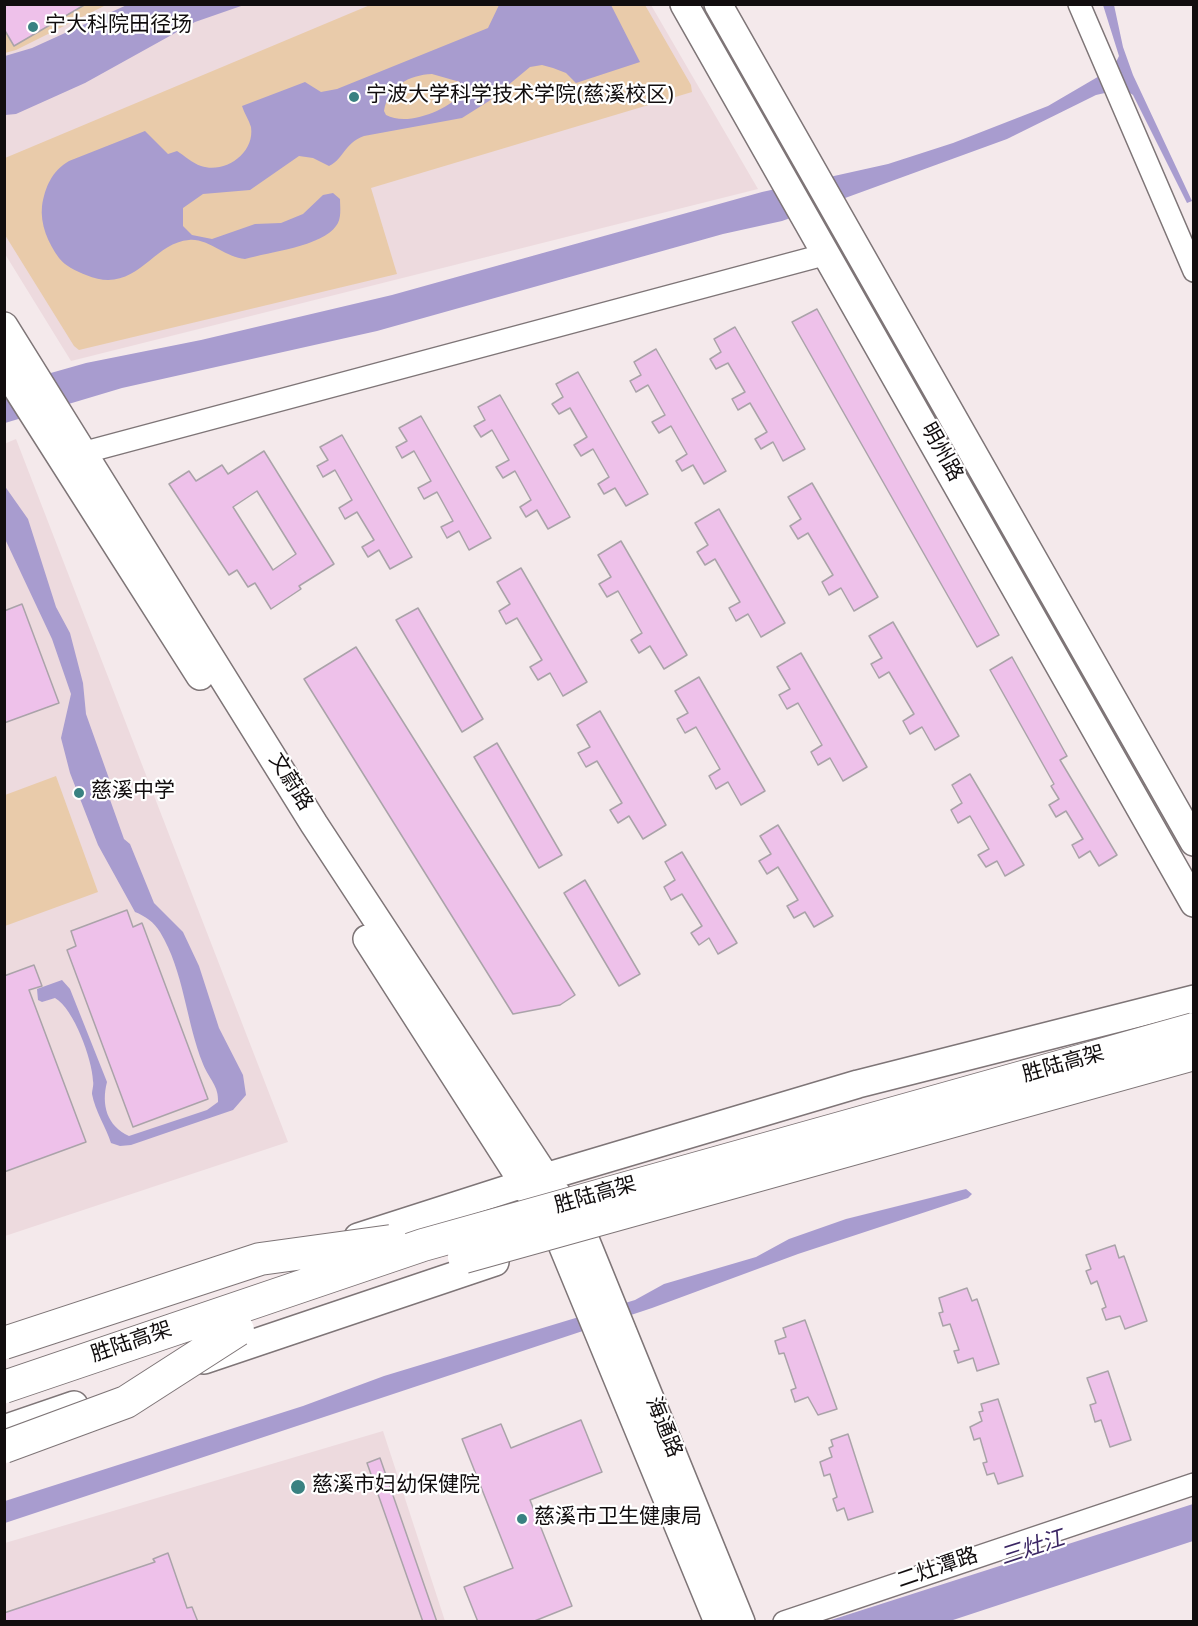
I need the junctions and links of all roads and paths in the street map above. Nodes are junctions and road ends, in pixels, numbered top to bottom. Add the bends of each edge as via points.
1 (684, 4) edge
2 (718, 4) edge
3 (1079, 4) edge
4 (827, 254) junction
5 (1194, 272) edge
6 (4, 326) edge
7 (4, 368) edge
8 (44, 412) junction
9 (82, 453) junction
10 (1194, 842) edge
11 (1194, 903) edge
12 (1194, 999) edge
13 (1194, 1029) edge
14 (1194, 1048) edge
15 (1194, 1054) edge
16 (535, 1181) junction
17 (478, 1230) junction
18 (572, 1238) junction
19 (238, 1330) junction
20 (4, 1343) edge
21 (4, 1355) edge
22 (4, 1387) edge
23 (4, 1408) edge
24 (4, 1429) edge
25 (4, 1447) edge
26 (1194, 1484) edge
27 (718, 1622) edge
28 (741, 1622) edge
29 (784, 1622) edge

1 - 4 main road, 明州路
2 - 10 main road, 明州路
3 - 5 street
4 - 9 street
4 - 11 main road, 明州路
6 - 8 main road, 文蔚路
7 - 8 main road, 文蔚路
8 - 9 main road, 文蔚路
8 - 16 main road, 文蔚路
9 - 16 main road, 文蔚路
12 - 16 main road via 858,1084
13 - 17 highway, 胜陆高架, bridge
14 - 18 main road
15 - 19 highway, 胜陆高架, bridge via 421,1269
16 - 18 main road, 文蔚路
16 - 21 main road
17 - 20 highway, bridge via 260,1259
17 - 22 highway, 胜陆高架, bridge via 423,1245
18 - 24 main road via 431,1281
18 - 27 main road, 海通路
18 - 28 main road, 海通路
19 - 23 highway, 胜陆高架, bridge
19 - 25 highway, bridge via 126,1402
26 - 29 street, 二灶潭路

